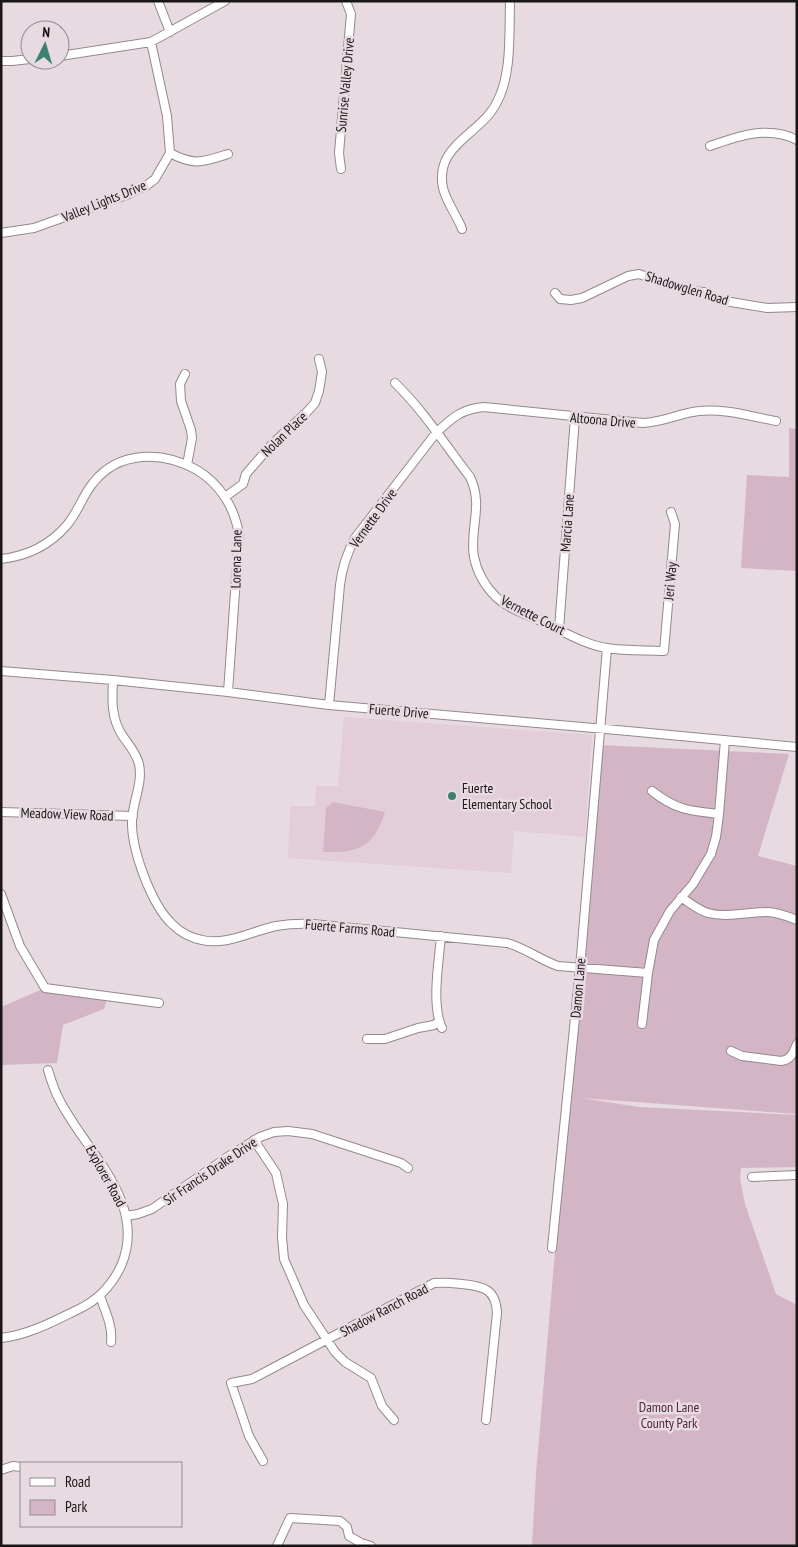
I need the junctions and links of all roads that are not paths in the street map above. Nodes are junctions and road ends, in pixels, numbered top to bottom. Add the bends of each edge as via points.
1 (158, 1) edge
2 (225, 1) edge
3 (346, 1) edge
4 (510, 1) edge
5 (170, 32) junction
6 (151, 42) junction
7 (70, 54) edge
8 (20, 60) edge
9 (1, 61) edge
10 (797, 140) edge
11 (710, 146) dead end
12 (170, 153) junction
13 (228, 154) dead end
14 (341, 169) dead end
15 (462, 229) dead end
16 (1, 233) edge
17 (555, 293) dead end
18 (797, 307) edge
19 (320, 359) dead end
20 (185, 374) dead end
21 (395, 383) dead end
22 (574, 417) junction
23 (776, 421) dead end
24 (436, 433) junction
25 (186, 465) junction
26 (225, 497) junction
27 (671, 512) dead end
28 (1, 558) edge
29 (559, 629) junction
30 (607, 648) junction
31 (664, 651) joint
32 (1, 671) edge
33 (113, 680) junction
34 (228, 692) junction
35 (329, 705) junction
36 (601, 728) junction
37 (725, 740) junction
38 (797, 747) edge
39 (652, 791) dead end
40 (1, 812) edge
41 (719, 814) junction
42 (133, 816) junction
43 (1, 894) edge
44 (681, 897) junction
45 (797, 920) edge
46 (441, 936) junction
47 (580, 968) junction
48 (648, 973) junction
49 (159, 1003) dead end
50 (642, 1024) dead end
51 (367, 1039) dead end
52 (797, 1044) edge
53 (731, 1051) dead end
54 (48, 1070) dead end
55 (254, 1140) junction
56 (408, 1168) dead end
57 (797, 1175) edge
58 (752, 1177) dead end
59 (126, 1216) junction
60 (552, 1248) dead end
61 (100, 1296) junction
62 (1, 1338) edge
63 (327, 1340) junction
64 (112, 1342) dead end
65 (394, 1420) dead end
66 (486, 1420) dead end
67 (263, 1461) dead end
68 (20, 1466) edge
69 (1, 1470) edge
70 (277, 1546) edge
71 (371, 1546) edge

1 - 5 street
2 - 5 street
3 - 14 street, Sunrise Valley Drive via 351,14 339,153
4 - 15 street via 507,72 501,96 494,109 456,144 444,168 443,188
5 - 6 street
6 - 7 street
6 - 12 street via 167,116
8 - 9 street
10 - 11 street via 780,133 764,133 741,135
12 - 13 street via 196,162
12 - 16 street, Valley Lights Drive via 155,179 146,186 34,228
17 - 18 street, Shadowglen Road via 560,299 582,298 639,274 731,302 766,308
19 - 26 street, Nolan Place via 322,372 315,403 272,444 246,474 243,484
20 - 25 street via 180,384 181,402 192,438
21 - 24 street, Vernette Court
22 - 23 street, Altoona Drive via 654,423 687,413 713,410
22 - 24 street, Altoona Drive via 484,407 458,414
22 - 29 street, Marcia Lane
24 - 29 street, Vernette Court via 470,477 475,489 477,508 473,549 486,584 505,604
24 - 35 street, Vernette Drive via 348,553 340,585
25 - 26 street, Lorena Lane via 208,478
25 - 28 street, Lorena Lane via 148,456 116,464 94,481 71,519 55,537 27,553
26 - 34 street, Lorena Lane via 236,521 240,542
27 - 31 street, Jeri Way via 675,524
29 - 30 street, Vernette Court
30 - 31 street, Vernette Court
30 - 36 street
32 - 33 street, Fuerte Drive
33 - 34 street, Fuerte Drive
33 - 42 street, Fuerte Farms Road via 112,709 116,723 140,769
34 - 35 street, Fuerte Drive
35 - 36 street, Fuerte Drive
36 - 37 street, Fuerte Drive
36 - 47 street, Damon Lane
37 - 38 street, Fuerte Drive
37 - 41 street
39 - 41 street via 665,802 684,810
40 - 42 street, Meadow View Road
41 - 44 street via 711,854
42 - 46 street, Fuerte Farms Road via 137,853 152,893 172,924 194,938 206,941 230,939 274,926 305,923
43 - 49 street via 20,946 45,988
44 - 45 street via 706,913 769,912
44 - 48 street via 654,940
46 - 47 street, Fuerte Farms Road via 507,943 551,964
46 - 51 street via 436,989 440,1024 385,1039
47 - 48 street, Fuerte Farms Road
47 - 60 street, Damon Lane
48 - 50 street
52 - 53 street via 786,1061 742,1056
54 - 59 street, Explorer Road via 59,1100 115,1188
55 - 56 street, Sir Francis Drake Drive via 281,1131 312,1134
55 - 59 street, Sir Francis Drake Drive via 152,1209
55 - 63 street via 276,1172 283,1204 284,1259 304,1305
57 - 58 street
59 - 61 street, Explorer Road via 128,1237 122,1262
61 - 62 street, Explorer Road via 36,1329
61 - 64 street via 111,1326
63 - 65 street via 346,1362 371,1378 382,1406
63 - 66 street, Shadow Ranch Road via 434,1283 485,1288 494,1300 497,1313
63 - 67 street via 252,1379 231,1382 248,1436
68 - 69 street
70 - 71 street via 290,1518 340,1520 349,1536

